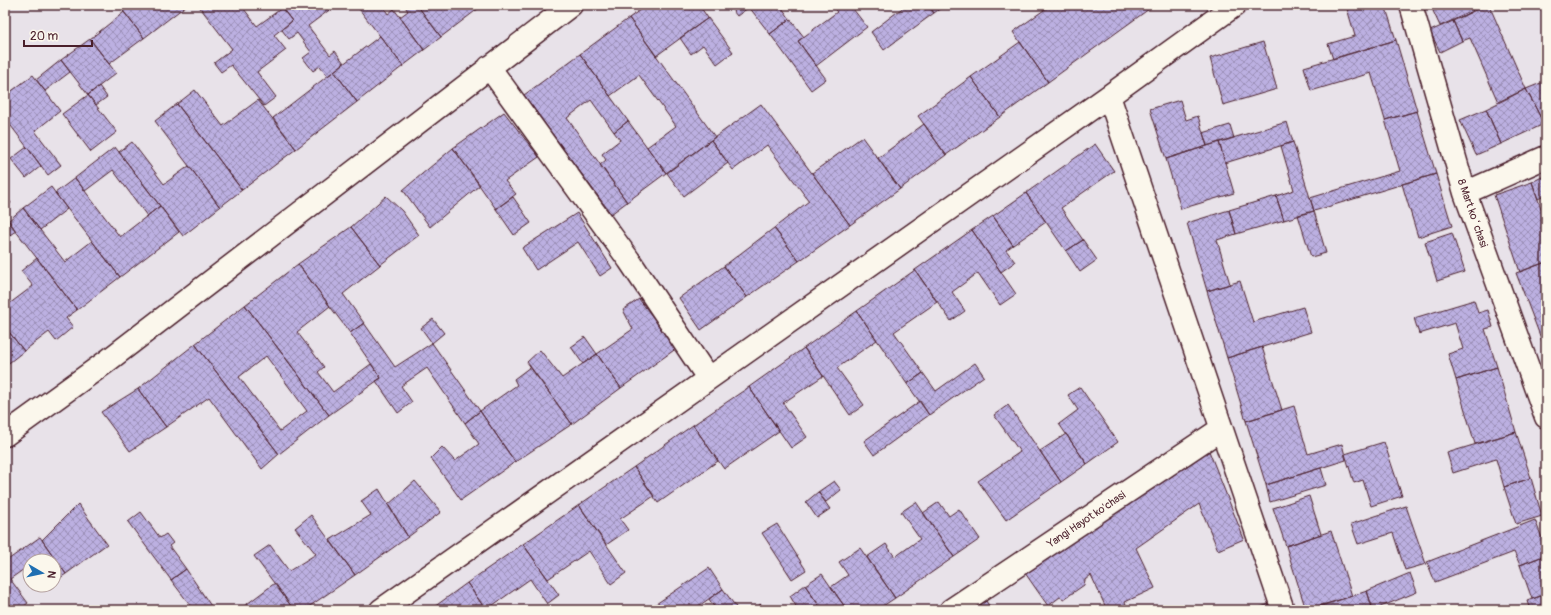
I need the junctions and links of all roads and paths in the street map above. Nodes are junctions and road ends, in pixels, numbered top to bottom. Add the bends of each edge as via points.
1 (571, 5) edge
2 (1235, 5) edge
3 (1411, 5) edge
4 (489, 67) junction
5 (1109, 96) junction
6 (1546, 157) edge
7 (1464, 193) junction
8 (708, 378) junction
9 (1546, 417) edge
10 (1221, 429) junction
11 (5, 435) edge
12 (381, 610) edge
13 (951, 610) edge
14 (1283, 610) edge

1 - 4 street
2 - 5 street
3 - 7 street, 8 Mart koʻchasi
4 - 8 street via 629,260
4 - 11 street via 106,362
5 - 8 street
5 - 10 street
6 - 7 street
7 - 9 street, 8 Mart koʻchasi
8 - 12 street
10 - 13 street, Yangi Hayot ko'chasi
10 - 14 street

